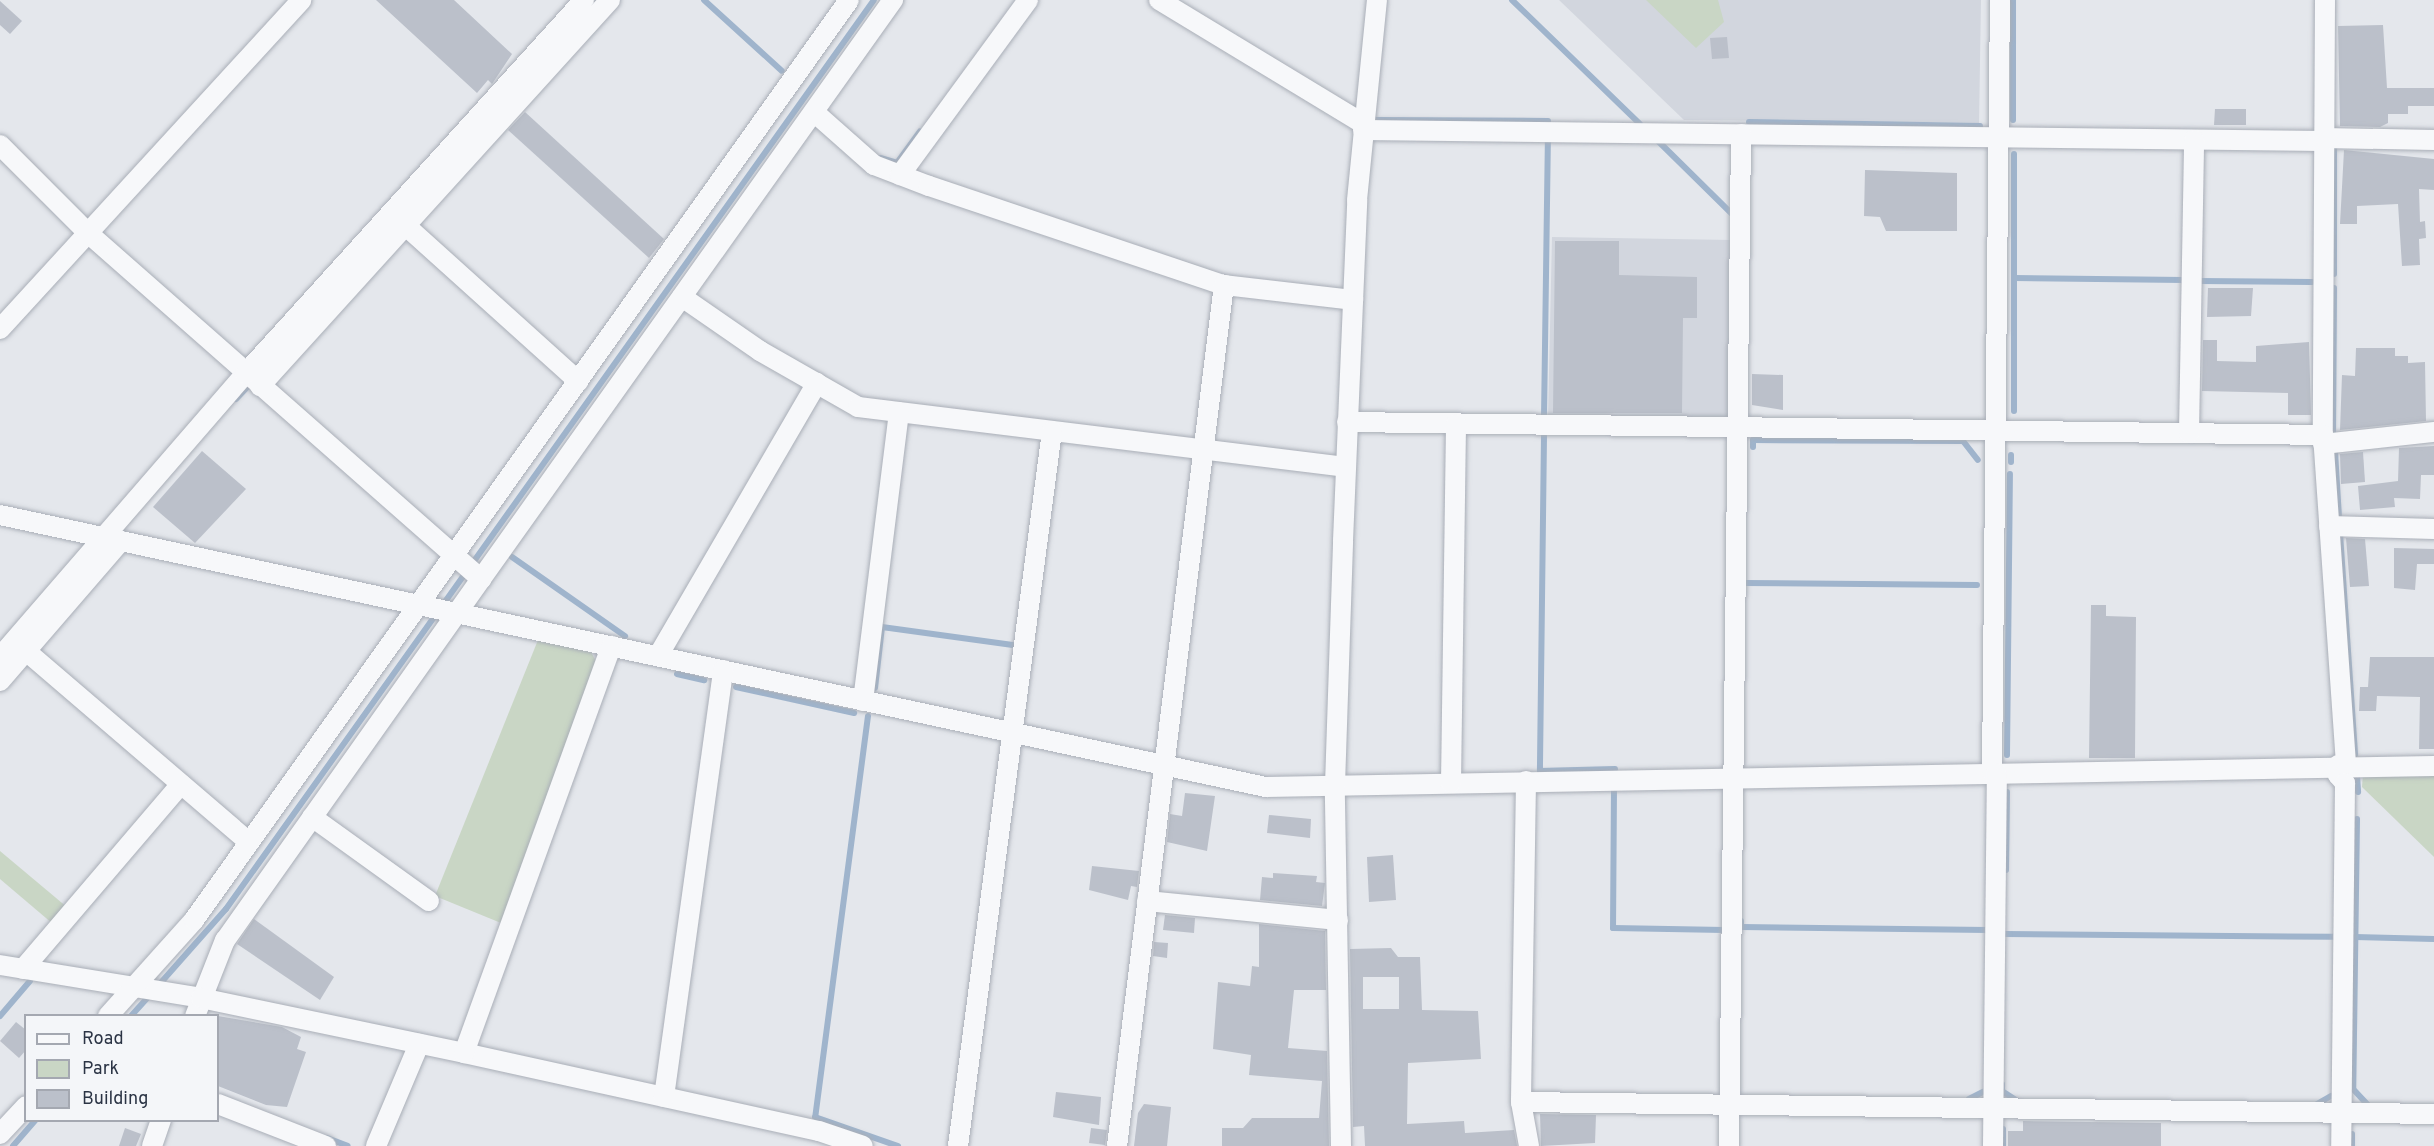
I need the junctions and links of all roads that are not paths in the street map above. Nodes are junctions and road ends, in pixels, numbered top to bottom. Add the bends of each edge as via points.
1 (301, 0) edge
2 (584, 0) edge
3 (610, 0) edge
4 (849, 0) edge
5 (893, 0) edge
6 (1028, 0) edge
7 (1159, 0) edge
8 (1377, 0) edge
9 (2000, 0) edge
10 (2325, 0) edge
11 (814, 112) junction
12 (1364, 127) junction
13 (1741, 134) junction
14 (1999, 137) junction
15 (2194, 140) junction
16 (2323, 140) junction
17 (2434, 140) edge
18 (0, 145) edge
19 (454, 158) junction
20 (900, 175) junction
21 (406, 226) junction
22 (88, 233) junction
23 (1224, 285) junction
24 (682, 297) junction
25 (1353, 300) junction
26 (0, 329) edge
27 (253, 380) junction
28 (578, 381) junction
29 (817, 383) junction
30 (899, 412) junction
31 (1347, 422) junction
32 (1455, 424) junction
33 (1737, 429) junction
34 (1052, 431) junction
35 (1996, 432) junction
36 (2434, 432) edge
37 (2189, 434) junction
38 (2323, 440) junction
39 (1202, 450) junction
40 (1345, 467) junction
41 (0, 515) edge
42 (2329, 526) junction
43 (2434, 529) edge
44 (112, 539) junction
45 (457, 559) junction
46 (478, 577) junction
47 (425, 605) junction
48 (454, 611) junction
49 (611, 646) junction
50 (26, 651) junction
51 (658, 656) junction
52 (0, 657) edge
53 (723, 670) junction
54 (0, 681) edge
55 (863, 701) junction
56 (1011, 734) junction
57 (2342, 765) junction
58 (2434, 766) edge
59 (1163, 767) junction
60 (1995, 772) junction
61 (1733, 777) junction
62 (1526, 781) junction
63 (1451, 783) junction
64 (181, 784) junction
65 (1335, 785) junction
66 (312, 817) junction
67 (249, 842) junction
68 (429, 901) dead end
69 (1147, 901) junction
70 (1338, 921) junction
71 (0, 965) edge
72 (23, 969) junction
73 (147, 989) junction
74 (198, 1007) edge
75 (111, 1014) edge
76 (419, 1044) junction
77 (464, 1053) junction
78 (664, 1097) junction
79 (1521, 1102) junction
80 (219, 1104) edge
81 (1729, 1105) junction
82 (24, 1108) edge
83 (1994, 1108) junction
84 (2342, 1112) junction
85 (2434, 1114) edge
86 (159, 1122) edge
87 (0, 1134) edge
88 (152, 1146) edge
89 (326, 1146) edge
90 (376, 1146) edge
91 (863, 1146) edge
92 (958, 1146) edge
93 (1117, 1146) edge
94 (1341, 1146) edge
95 (1529, 1146) edge
96 (1729, 1146) edge
97 (1993, 1146) edge
98 (2341, 1146) edge

1 - 22 street
2 - 19 street
3 - 19 street
4 - 28 street
5 - 11 street
6 - 20 street
7 - 12 street
8 - 12 street
9 - 14 street
10 - 16 street
11 - 20 street via 874,165
11 - 24 street
12 - 13 street
12 - 25 street
13 - 14 street
13 - 33 street
14 - 15 street
14 - 35 street
15 - 16 street
15 - 37 street
16 - 17 street
16 - 38 street
18 - 22 street
19 - 21 street
19 - 27 street
20 - 23 street
21 - 27 street
21 - 28 street
22 - 26 street
22 - 27 street
23 - 25 street
23 - 39 street
24 - 29 street
24 - 46 street
25 - 31 street
27 - 44 street
27 - 45 street
28 - 45 street
29 - 30 street via 858,407
29 - 51 street
30 - 34 street
30 - 55 street
31 - 32 street
31 - 40 street
32 - 33 street
32 - 63 street
33 - 35 street
33 - 61 street
34 - 39 street
34 - 56 street
35 - 37 street
35 - 60 street
36 - 38 street
37 - 38 street
38 - 42 street
39 - 40 street
39 - 59 street
40 - 65 street
41 - 44 street
42 - 43 street
42 - 57 street
44 - 47 street
44 - 50 street
44 - 52 street
45 - 46 street
45 - 47 street
46 - 48 street
47 - 48 street
47 - 67 street
48 - 49 street
48 - 66 street
49 - 51 street
49 - 77 street
50 - 54 street
50 - 64 street
51 - 53 street
53 - 55 street
53 - 78 street
55 - 56 street
56 - 59 street
56 - 92 street
57 - 58 street
57 - 60 street
57 - 84 street via 2338,775 2345,783
59 - 65 street via 1266,788
59 - 69 street
60 - 61 street
60 - 83 street
61 - 62 street
61 - 81 street
62 - 63 street
62 - 79 street
63 - 65 street
64 - 67 street
64 - 72 street
65 - 70 street
66 - 68 street
66 - 74 street via 225,940
67 - 73 street
69 - 70 street
69 - 93 street
70 - 94 street via 1337,1100
71 - 72 street
72 - 73 street
73 - 74 street
73 - 75 street
74 - 76 street
76 - 77 street
76 - 90 street
77 - 78 street
78 - 91 street via 819,1131
79 - 81 street
79 - 95 street
80 - 89 street
81 - 83 street
81 - 96 street
82 - 87 street
83 - 84 street
83 - 97 street
84 - 85 street
84 - 98 street
86 - 88 street

